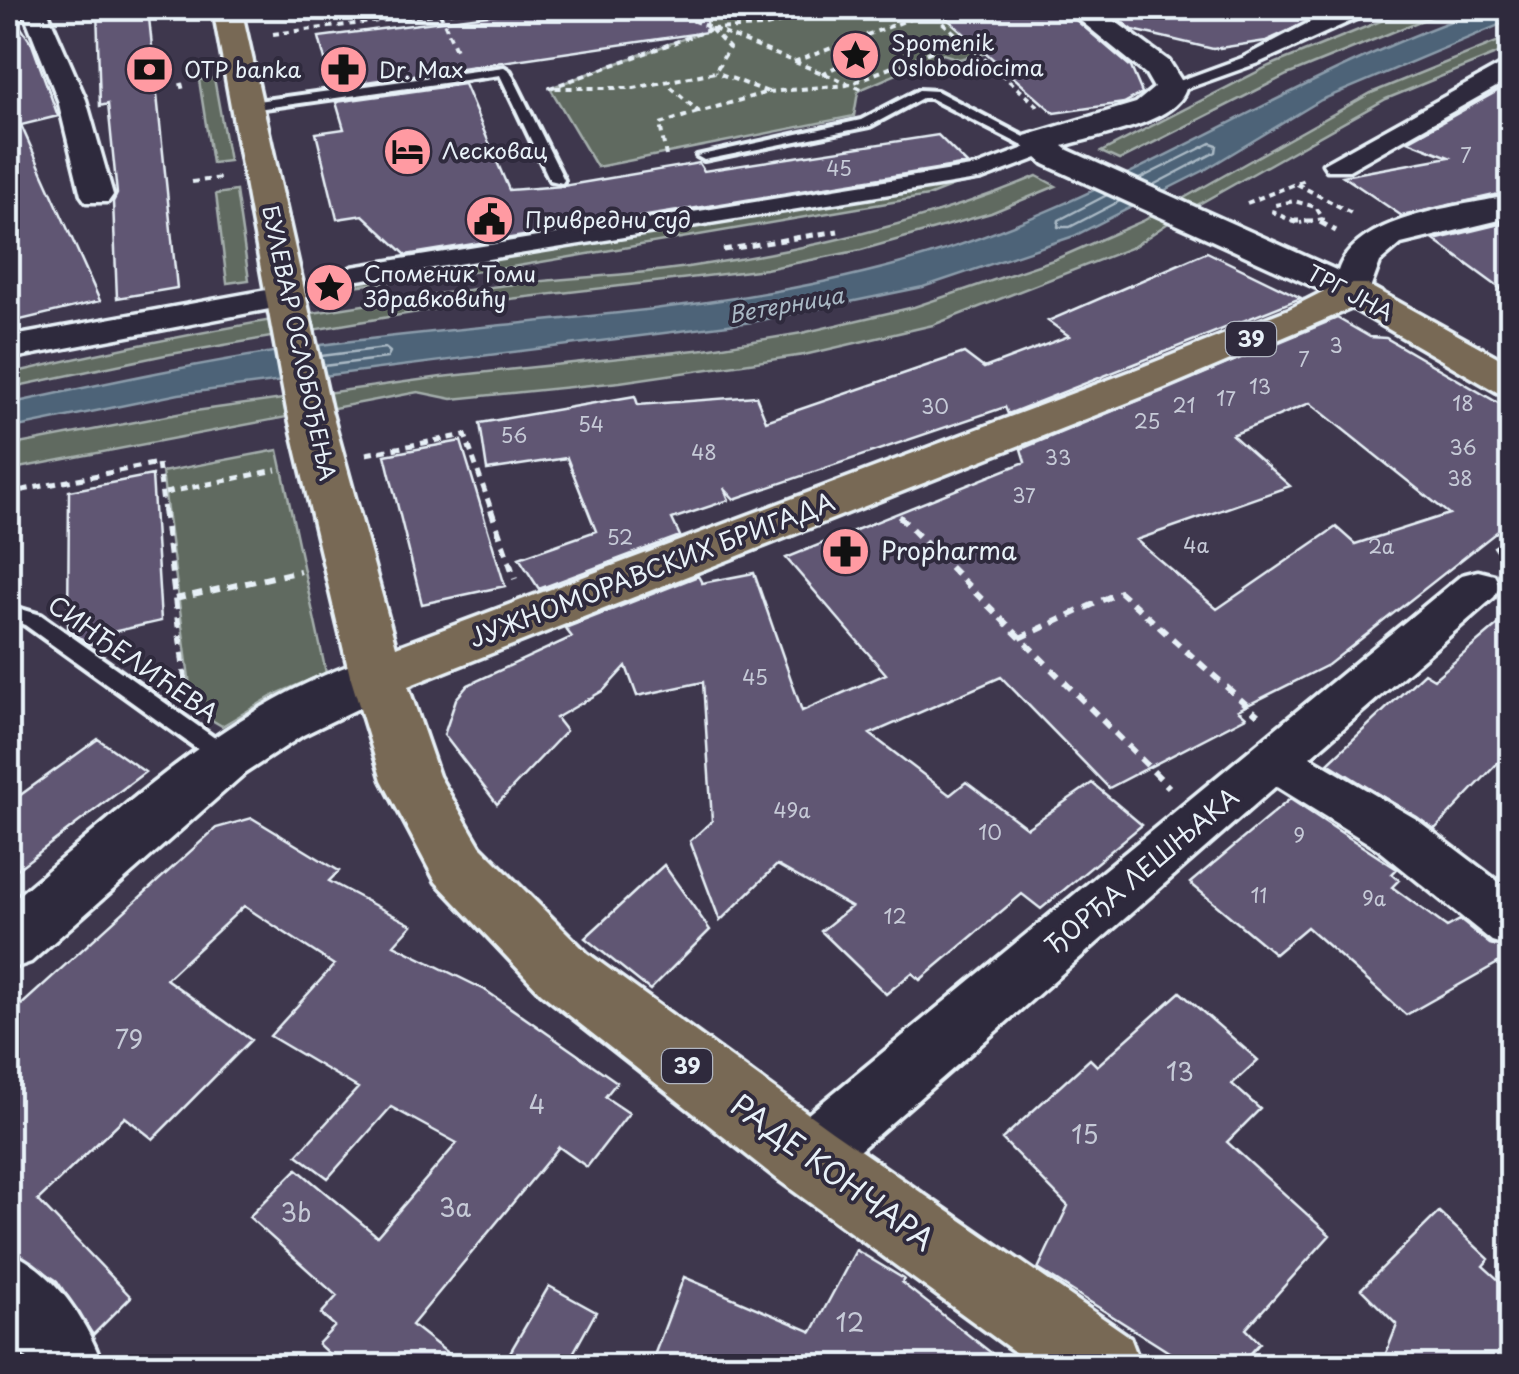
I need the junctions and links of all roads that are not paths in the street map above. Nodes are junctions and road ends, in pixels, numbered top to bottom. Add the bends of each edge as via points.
1 (34, 8) edge
2 (1079, 8) edge
3 (1372, 8) edge
4 (230, 21) edge
5 (1512, 66) edge
6 (1170, 88) junction
7 (250, 106) junction
8 (1040, 149) junction
9 (704, 156) dead end
10 (1338, 164) road end
11 (557, 180) dead end
12 (97, 195) dead end
13 (1512, 206) edge
14 (352, 274) dead end
15 (1352, 292) junction
16 (290, 306) junction
17 (8, 348) edge
18 (1512, 383) edge
19 (1478, 586) dead end
20 (8, 612) edge
21 (377, 676) junction
22 (208, 745) junction
23 (1282, 752) junction
24 (1512, 924) edge
25 (8, 942) edge
26 (806, 1156) junction
27 (8, 1285) edge
28 (68, 1366) edge
29 (1101, 1366) edge

1 - 12 street via 72,100
2 - 6 street via 1150,61
3 - 6 street
4 - 7 main road, БУЛЕВАР ОСЛОБОЂЕЊА / 39
5 - 10 street
6 - 8 street via 1148,110 1042,140
7 - 11 lane via 504,72
7 - 16 main road, БУЛЕВАР ОСЛОБОЂЕЊА / 39
8 - 9 lane via 932,94 918,94 865,123
8 - 14 street via 982,172
8 - 15 street, ТРГ ЈНА
13 - 15 street via 1388,236 1362,258
15 - 18 main road, ТРГ ЈНА
15 - 21 main road, ЈУЖНОМОРАВСКИХ БРИГАДА / 39 via 1303,318
16 - 17 street
16 - 21 main road, БУЛЕВАР ОСЛОБОЂЕЊА / 39 via 309,410
19 - 23 street, ЂОРЂА ЛЕШЊАКА
20 - 22 lane, СИНЂЕЛИЋЕВА via 33,620
21 - 22 street, ЈУЖНОМОРАВСКИХ БРИГАДА via 283,720
21 - 26 main road, РАДЕ КОНЧАРА / 39 via 411,780 458,864 564,973
22 - 25 street, ЈУЖНОМОРАВСКИХ БРИГАДА
23 - 24 street
23 - 26 street, ЂОРЂА ЛЕШЊАКА
26 - 29 main road, РАДЕ КОНЧАРА / 39
27 - 28 street via 56,1341

